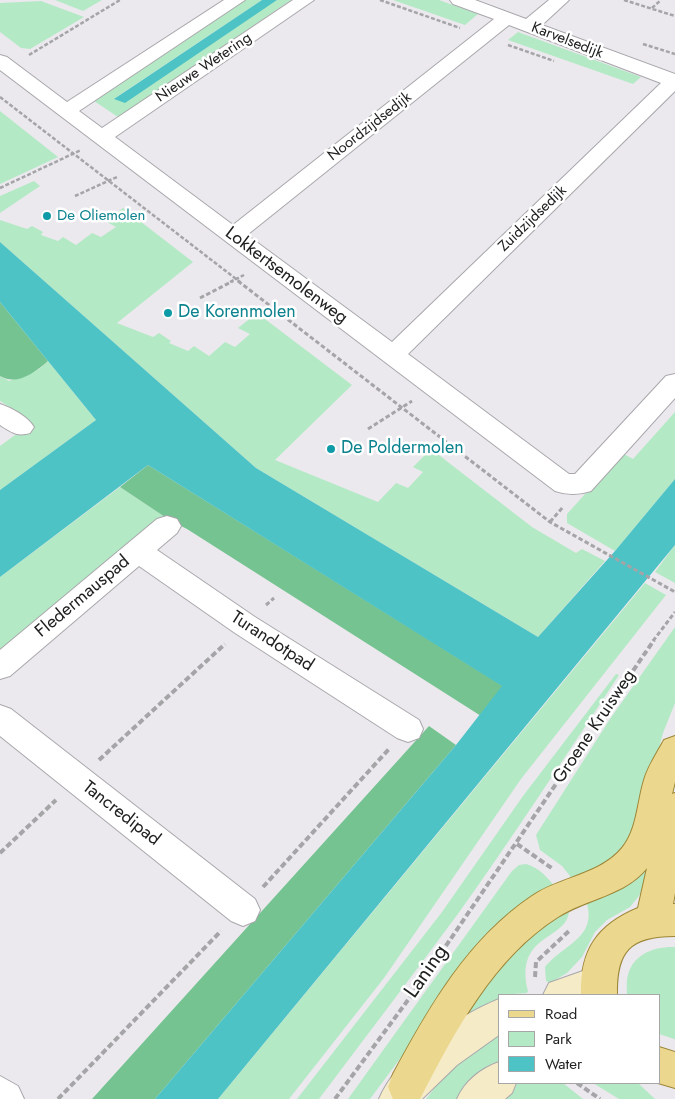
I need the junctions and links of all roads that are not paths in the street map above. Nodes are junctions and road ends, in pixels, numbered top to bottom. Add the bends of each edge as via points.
1 (236, 0) edge
2 (305, 0) edge
3 (459, 0) edge
4 (560, 0) edge
5 (507, 18) junction
6 (528, 26) junction
7 (4, 64) edge
8 (674, 81) edge
9 (66, 111) junction
10 (102, 137) junction
11 (233, 236) junction
12 (392, 356) junction
13 (675, 382) edge
14 (0, 413) edge
15 (21, 427) dead end
16 (166, 526) dead end
17 (138, 551) junction
18 (0, 667) edge
19 (0, 718) edge
20 (408, 729) dead end
21 (675, 749) edge
22 (675, 807) edge
23 (243, 910) dead end
24 (664, 920) edge
25 (598, 989) edge
26 (567, 994) edge
27 (498, 1017) edge
28 (498, 1081) edge
29 (402, 1093) edge
30 (0, 1094) edge
31 (4, 1099) edge
32 (476, 1099) edge

1 - 9 street
2 - 10 street, Nieuwe Wetering
3 - 5 street, Karvelsedijk
4 - 6 street
5 - 6 street, Karvelsedijk
5 - 11 street, Noordzijdsedijk
6 - 8 street, Karvelsedijk
7 - 9 street, Lokkertsemolenweg
8 - 12 street, Zuidzijdsedijk
9 - 10 street, Lokkertsemolenweg
10 - 11 street, Lokkertsemolenweg
11 - 12 street, Lokkertsemolenweg
12 - 13 street, Lokkertsemolenweg via 564,484 574,486 582,484
14 - 15 street
16 - 17 street, Fledermauspad
17 - 18 street, Fledermauspad
17 - 20 street, Turandotpad via 245,625
19 - 23 street, Tancredipad
21 - 29 main road via 660,778 642,849 631,863 547,904 520,923 465,987 433,1035
22 - 24 main road
24 - 25 main road via 635,925 620,933 600,962
25 - 26 main road
27 - 29 main road via 464,1036
28 - 32 main road
30 - 31 street

